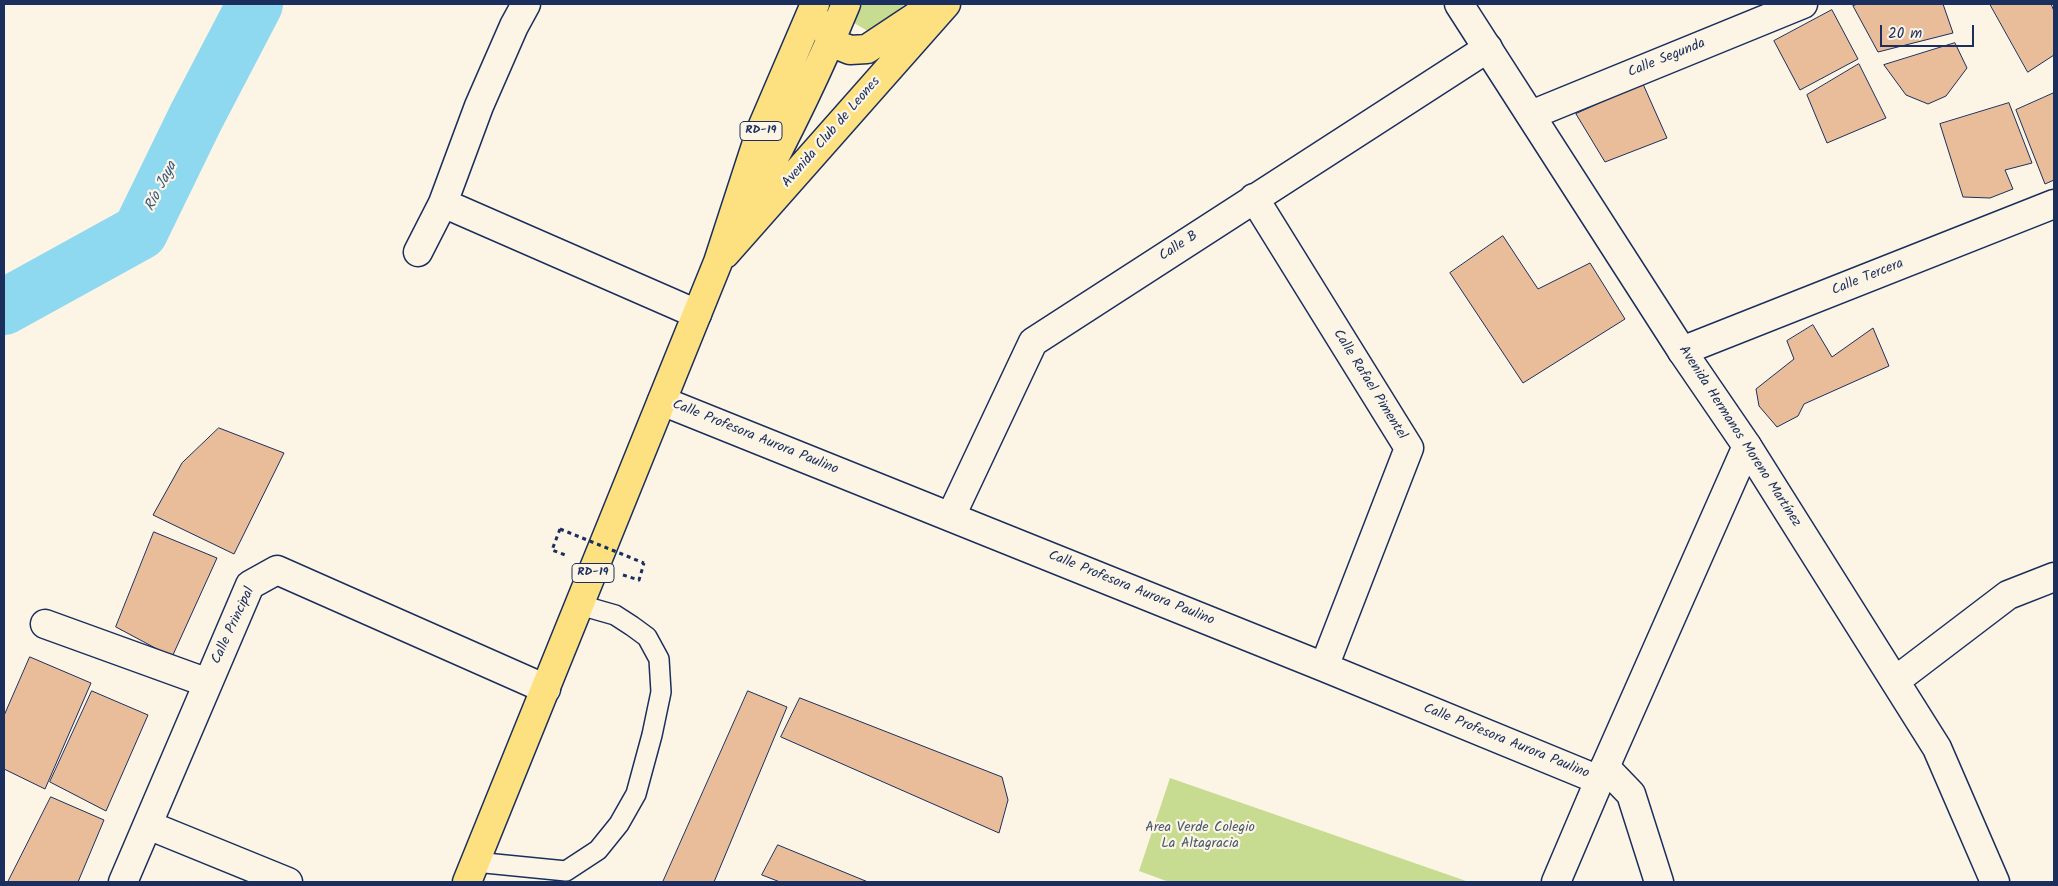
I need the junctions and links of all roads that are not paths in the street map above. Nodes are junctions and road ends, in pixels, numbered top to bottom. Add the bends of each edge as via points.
1 (526, 4) edge
2 (815, 4) edge
3 (826, 4) edge
4 (846, 4) edge
5 (935, 4) edge
6 (946, 4) edge
7 (1459, 4) edge
8 (1803, 4) edge
9 (830, 42) junction
10 (1488, 48) junction
11 (1531, 115) junction
12 (1254, 198) junction
13 (443, 203) junction
14 (2054, 204) edge
15 (418, 252) dead end
16 (718, 262) junction
17 (697, 314) junction
18 (1682, 352) junction
19 (662, 401) junction
20 (1747, 446) junction
21 (950, 516) junction
22 (2054, 577) edge
23 (580, 605) junction
24 (45, 624) dead end
25 (1324, 666) junction
26 (1895, 681) junction
27 (208, 684) junction
28 (546, 689) junction
29 (1602, 773) junction
30 (148, 825) junction
31 (471, 872) edge
32 (123, 882) edge
33 (288, 882) edge
34 (1556, 882) edge
35 (1659, 882) edge
36 (1996, 882) edge

1 - 13 street via 479,106
2 - 16 main road, RD-19 via 761,130
3 - 9 main road via 825,20
4 - 9 main road, RD-19
5 - 9 main road via 867,49 850,50
6 - 16 main road, Avenida Club de Leones
7 - 10 street, Avenida Hermanos Moreno Martínez
8 - 11 street, Calle Segunda
9 - 16 main road, RD-19 via 782,144
10 - 11 street, Avenida Hermanos Moreno Martínez
10 - 12 street, Calle B
11 - 18 street, Avenida Hermanos Moreno Martínez
12 - 21 street, Calle B via 1033,342
12 - 25 street, Calle Rafael Pimentel via 1409,448
13 - 15 street
13 - 17 street
14 - 18 street, Calle Tercera
16 - 17 main road, RD-19
17 - 19 main road, RD-19
18 - 20 street, Avenida Hermanos Moreno Martínez
19 - 21 street, Calle Profesora Aurora Paulino
19 - 23 main road, RD-19
20 - 26 street, Avenida Hermanos Moreno Martínez
20 - 29 street
21 - 25 street, Calle Profesora Aurora Paulino
22 - 26 street via 2008,595
23 - 28 main road, RD-19
23 - 31 lane via 614,615 632,626 647,637 659,659 661,692 636,794 619,824 598,850 566,871
24 - 27 street
25 - 29 street, Calle Profesora Aurora Paulino
26 - 36 street, Avenida Hermanos Moreno Martínez via 1937,748
27 - 28 street, Calle Principal via 250,585 277,570
27 - 30 street, Calle Principal
28 - 31 main road, RD-19
29 - 34 street
29 - 35 street, Calle Profesora Aurora Paulino via 1631,794
30 - 32 street, Calle Principal
30 - 33 street

